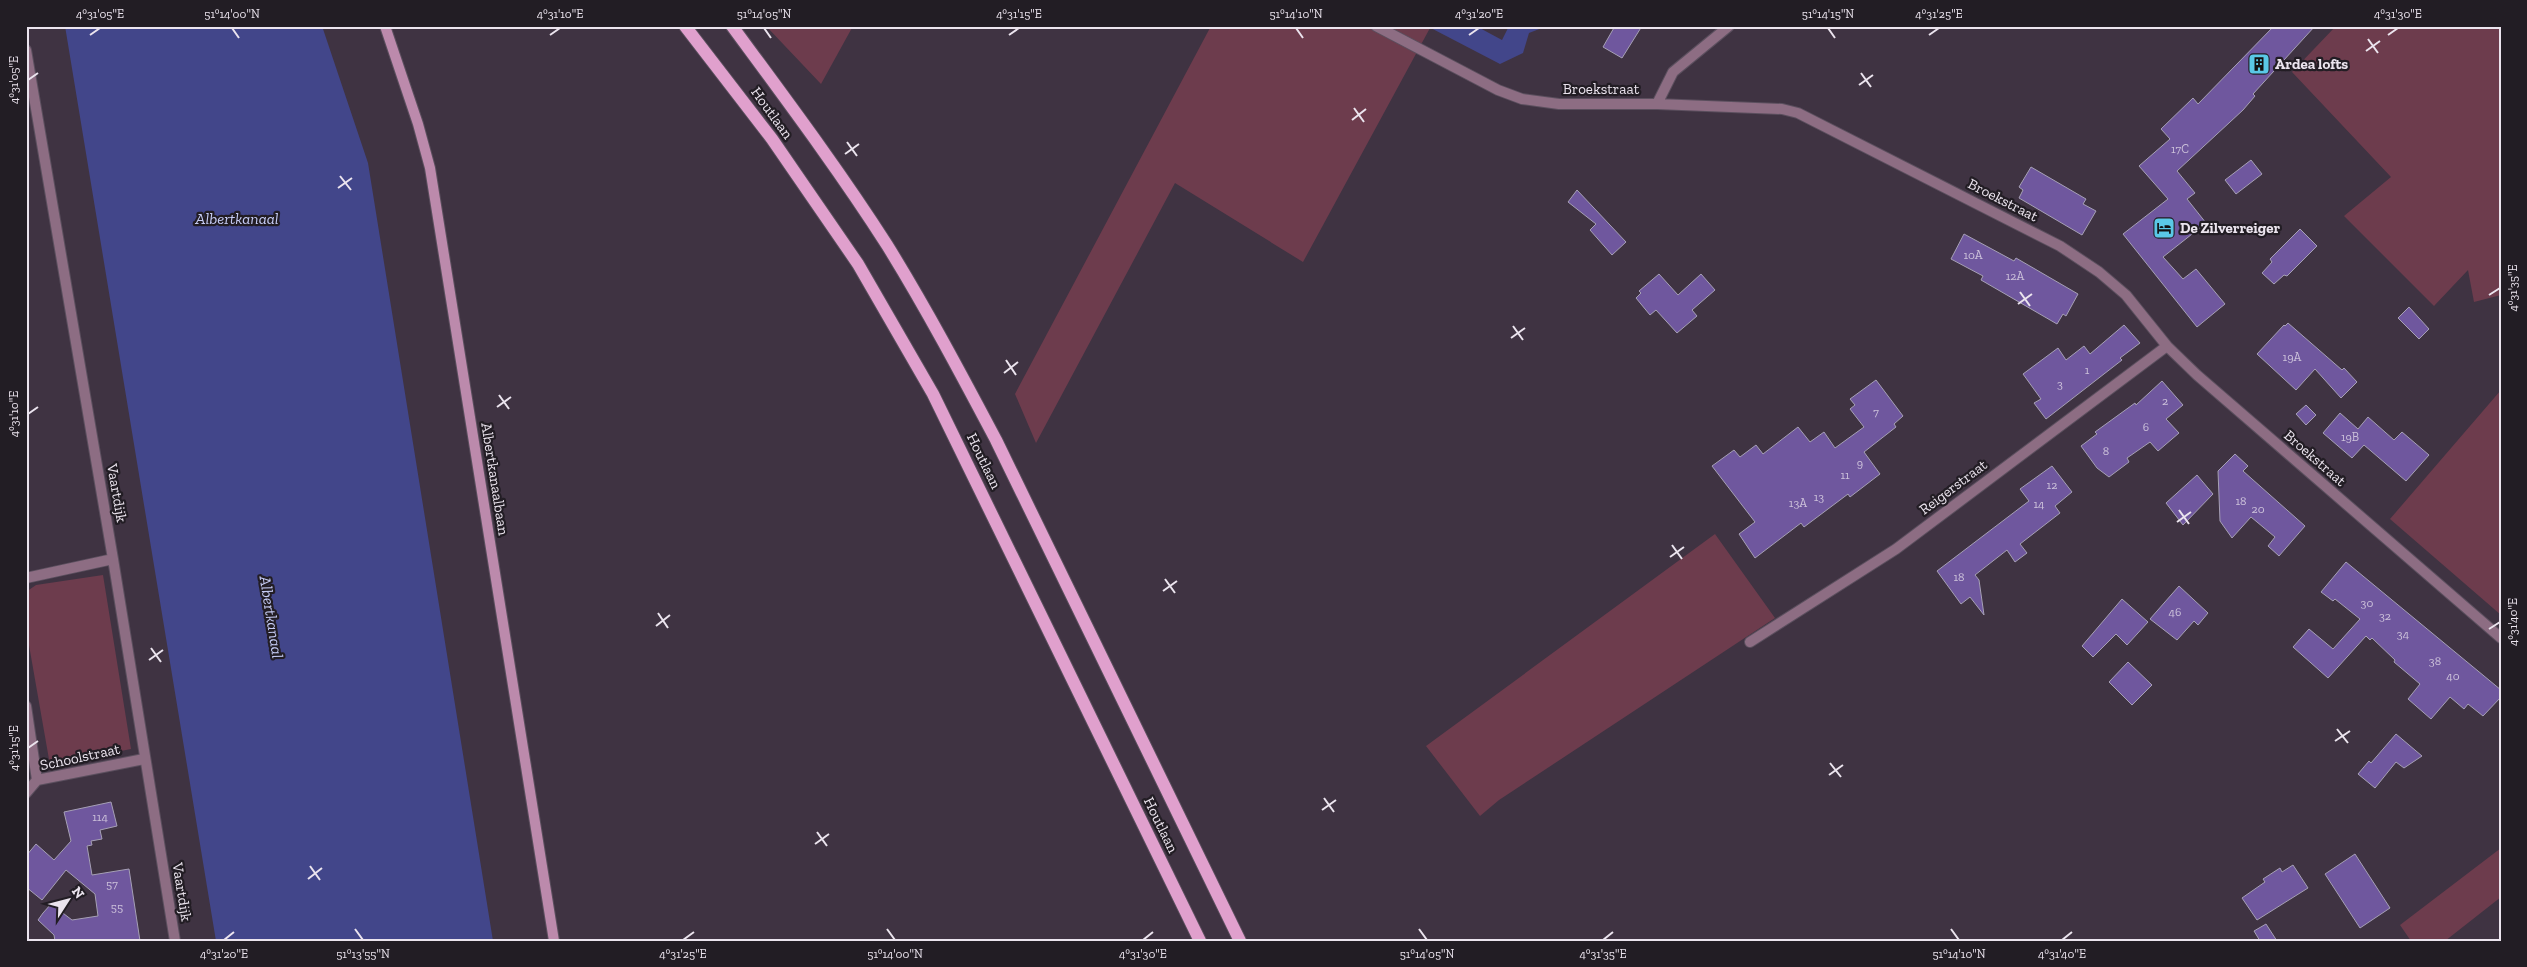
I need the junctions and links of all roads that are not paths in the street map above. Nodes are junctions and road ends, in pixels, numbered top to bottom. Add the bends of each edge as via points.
1 (385, 26) edge
2 (685, 26) edge
3 (732, 26) edge
4 (1376, 26) edge
5 (1729, 26) edge
6 (26, 50) edge
7 (1658, 104) junction
8 (2167, 346) junction
9 (113, 558) junction
10 (26, 578) edge
11 (2501, 638) edge
12 (1750, 642) dead end
13 (26, 706) edge
14 (144, 759) junction
15 (37, 780) junction
16 (26, 793) edge
17 (174, 941) edge
18 (554, 941) edge
19 (1200, 941) edge
20 (1240, 941) edge

1 - 18 street, Albertkanaalbaan via 430,168
2 - 19 main road, Houtlaan via 772,139 852,256 933,394
3 - 20 main road, Houtlaan via 886,245 962,376
4 - 7 street, Broekstraat via 1498,90 1522,99 1559,104
5 - 7 street via 1673,72
6 - 9 street, Vaartdijk
7 - 8 street, Broekstraat via 1782,109 1815,119 2080,258 2126,295
8 - 11 street, Broekstraat via 2217,394
8 - 12 street, Reigerstraat via 1896,549
9 - 10 street
9 - 14 street, Vaartdijk
13 - 15 street
14 - 15 street, Schoolstraat
14 - 17 street, Vaartdijk
15 - 16 street, Schoolstraat

